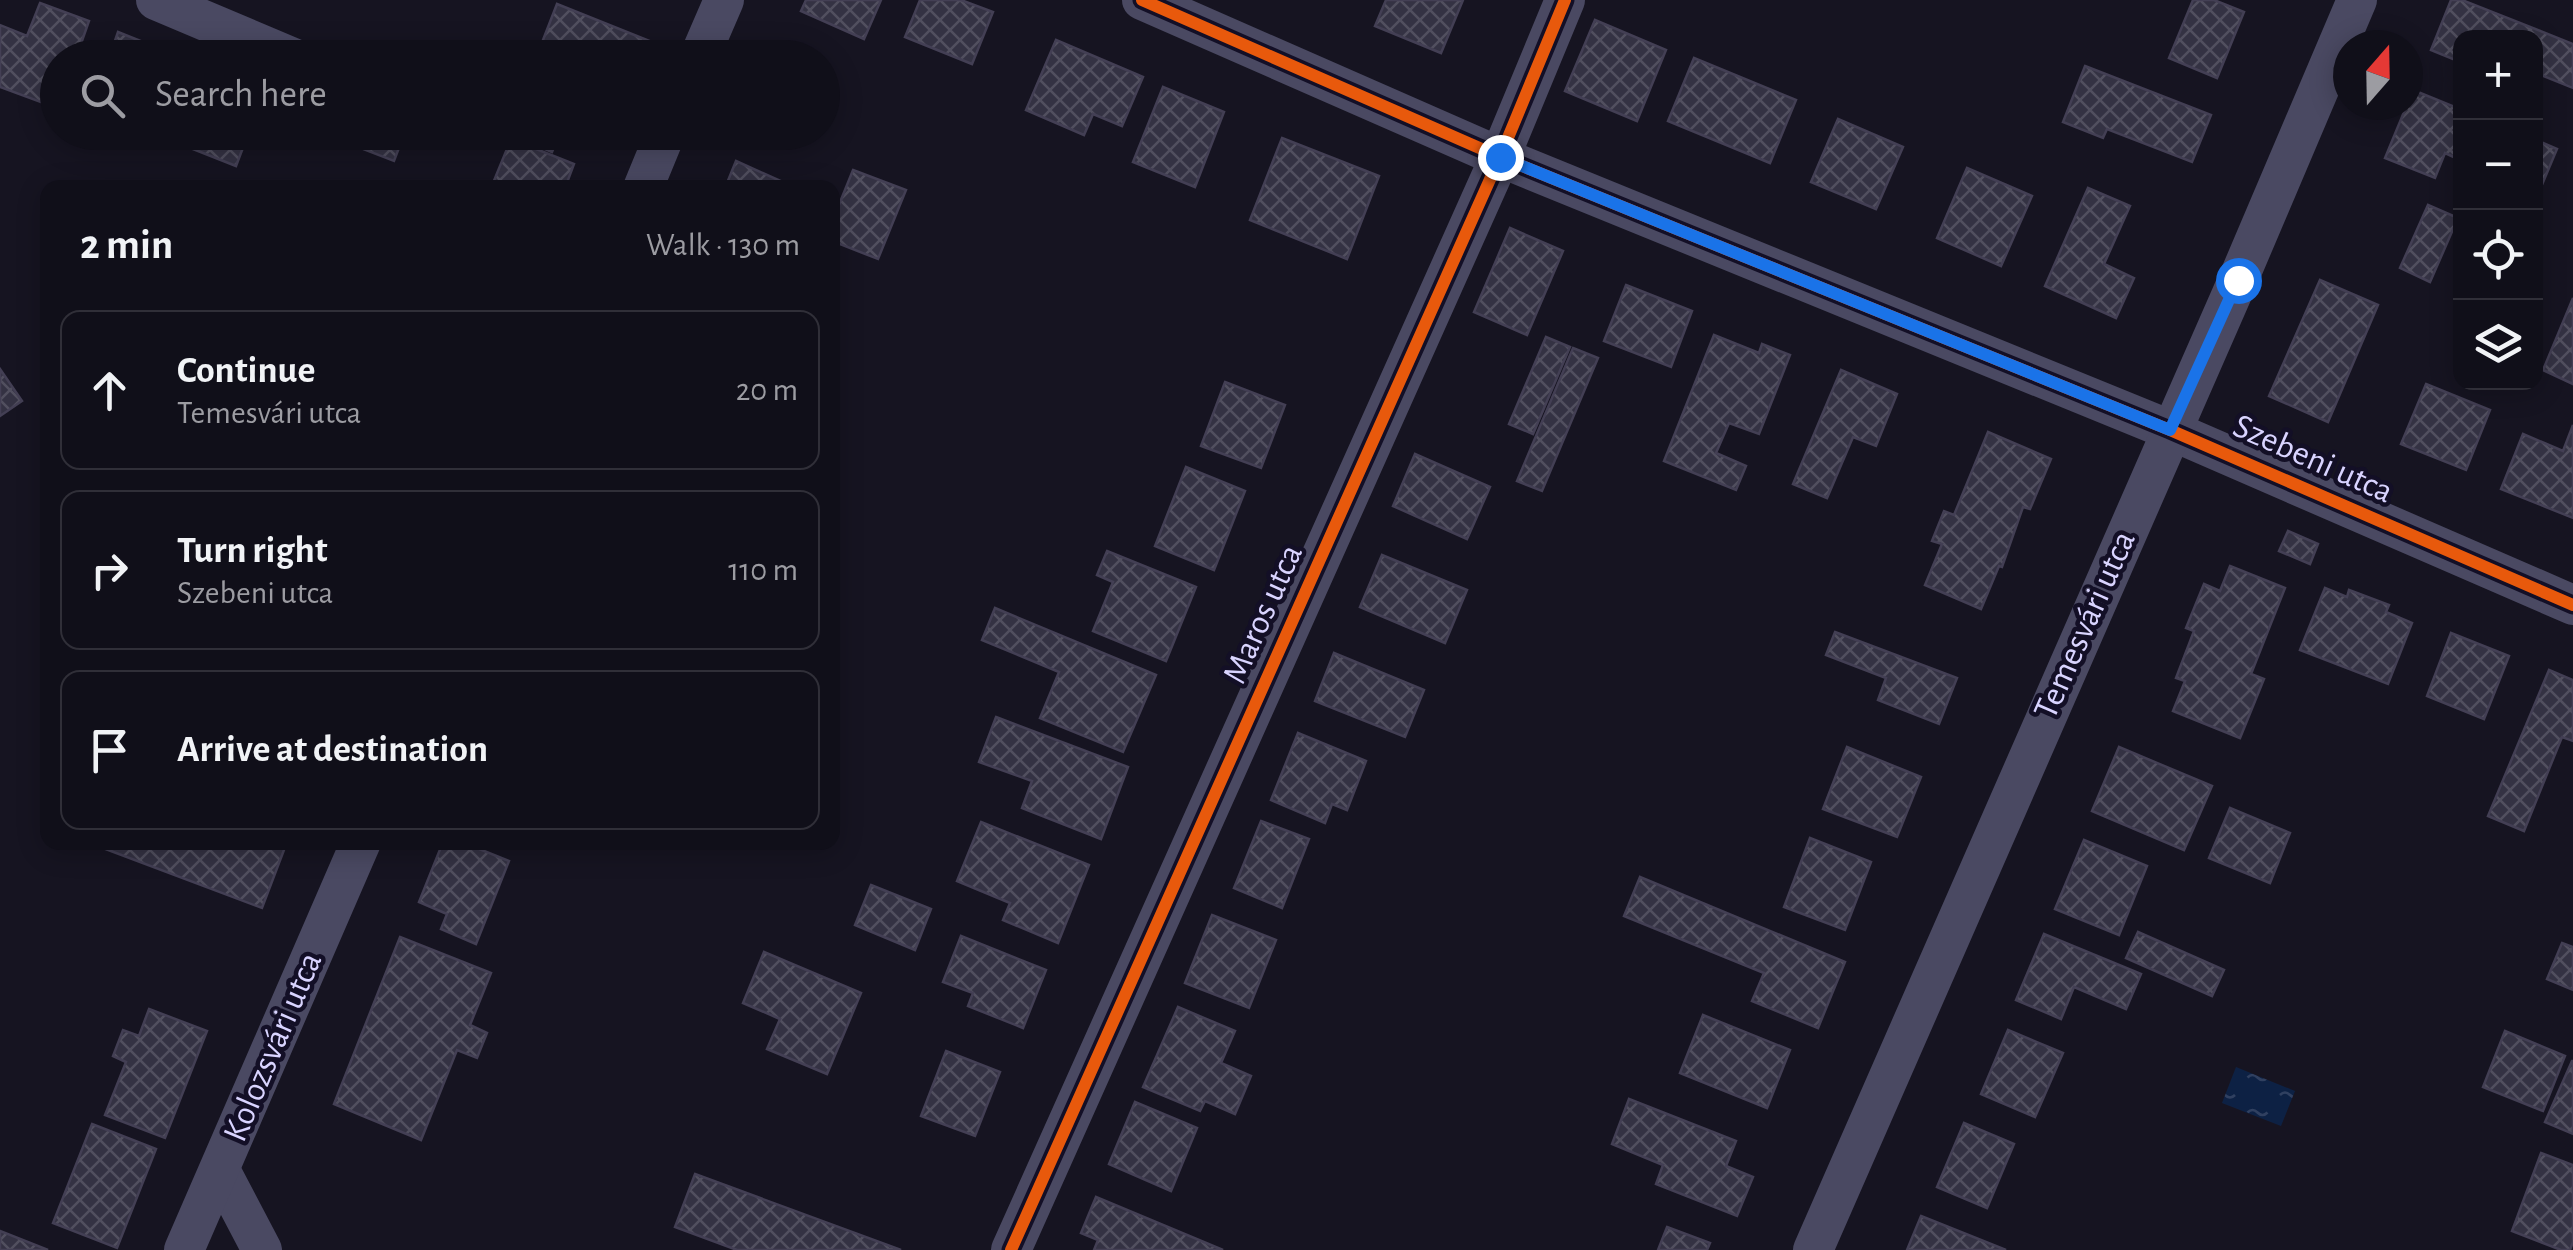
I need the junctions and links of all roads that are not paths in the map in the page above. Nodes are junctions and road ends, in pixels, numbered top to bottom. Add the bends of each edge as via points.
1 (156, 0) edge
2 (724, 0) edge
3 (1142, 0) edge
4 (1565, 0) edge
5 (2357, 0) edge
6 (250, 40) edge
7 (707, 40) edge
8 (659, 150) edge
9 (1500, 157) junction
10 (646, 180) edge
11 (2170, 430) junction
12 (2573, 606) edge
13 (358, 850) edge
14 (220, 1170) junction
15 (184, 1250) edge
16 (262, 1250) edge
17 (1011, 1250) edge
18 (1812, 1250) edge

1 - 6 street
2 - 7 street
3 - 9 street, Szebeni utca
4 - 9 street, Maros utca
5 - 11 street, Temesvári utca
8 - 10 street
9 - 11 street, Szebeni utca
9 - 17 street, Maros utca
11 - 12 street, Szebeni utca
11 - 18 street, Temesvári utca
13 - 14 street, Kolozsvári utca
14 - 15 street, Kolozsvári utca
14 - 16 street

